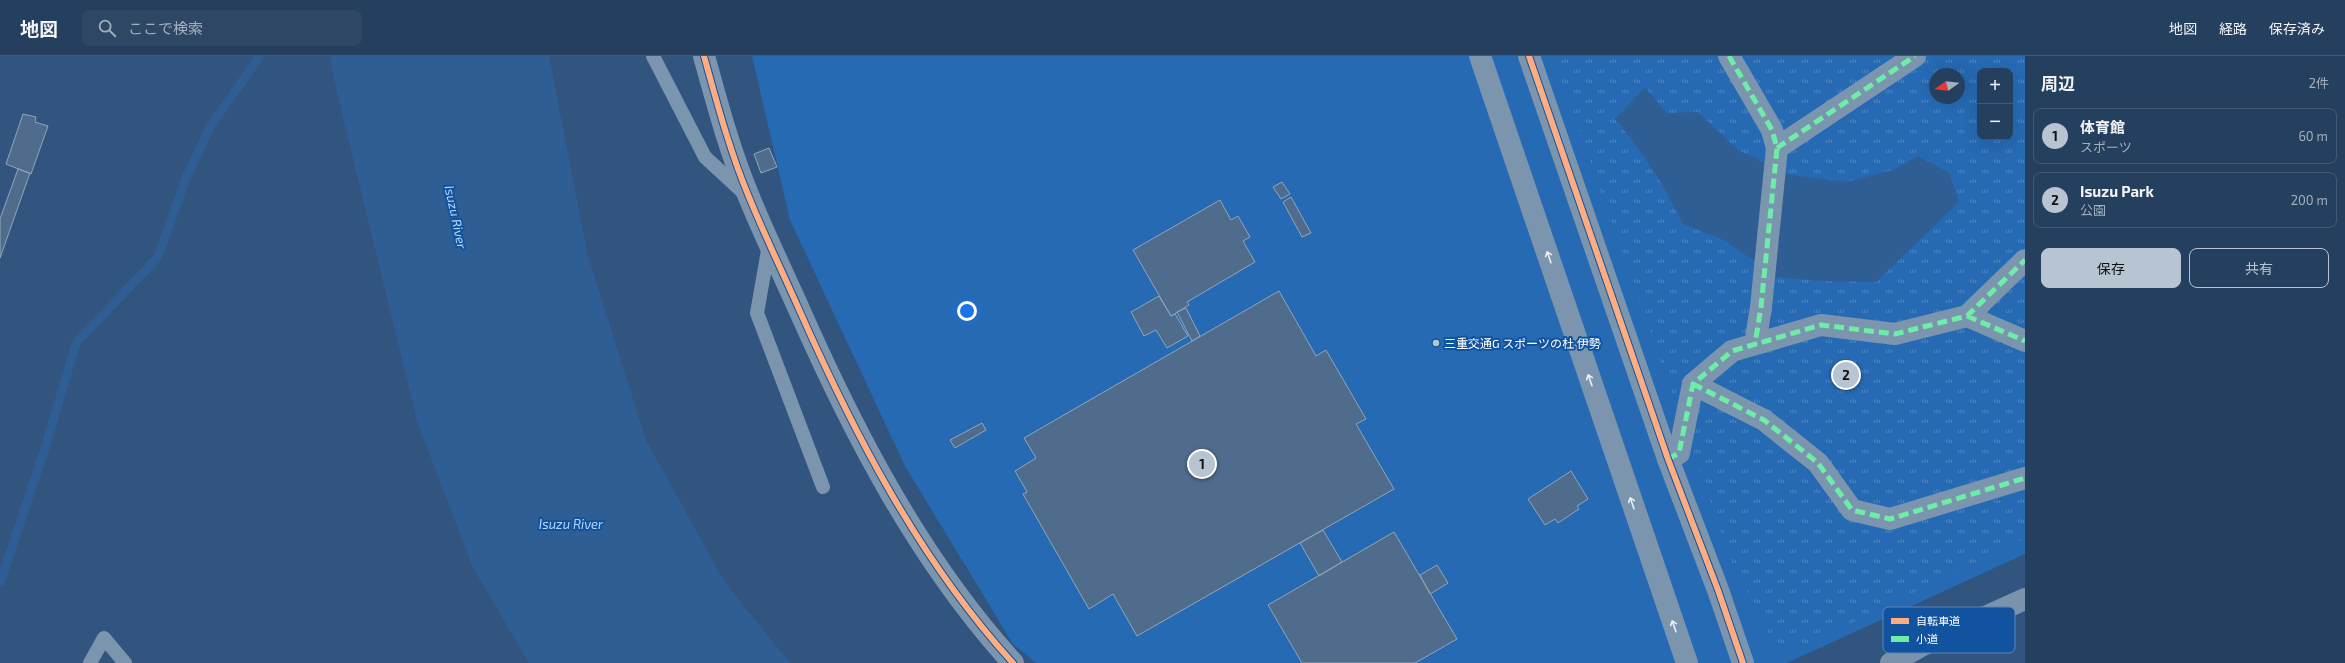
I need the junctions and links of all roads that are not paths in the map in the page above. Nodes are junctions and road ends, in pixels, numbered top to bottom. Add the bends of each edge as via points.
1 (652, 56) edge
2 (704, 56) edge
3 (1480, 56) edge
4 (1529, 56) edge
5 (1729, 56) edge
6 (1915, 56) edge
7 (1777, 148) junction
8 (748, 197) junction
9 (770, 243) junction
10 (2025, 260) edge
11 (1967, 316) junction
12 (2025, 341) edge
13 (1756, 344) junction
14 (1693, 384) junction
15 (1668, 459) junction
16 (2025, 478) edge
17 (823, 487) dead end
18 (2025, 599) edge
19 (2007, 607) edge
20 (1909, 653) edge
21 (90, 663) edge
22 (125, 663) edge
23 (1013, 663) edge
24 (1687, 663) edge
25 (1743, 663) edge
26 (1891, 663) edge

1 - 8 lane via 705,157
2 - 8 street via 723,124
24 -> 3 street
4 - 15 street
5 - 7 street via 1772,130
6 - 7 street
7 - 13 street
8 - 9 street
9 - 17 lane via 757,313
9 - 23 street via 821,359 852,421 929,556 981,627
10 - 11 street
11 - 12 street
11 - 13 street via 1895,334 1821,325
13 - 14 street via 1732,351
14 - 15 street via 1679,453
14 - 16 street via 1764,420 1818,463 1852,510 1890,519
15 - 25 street
18 - 19 main road
20 - 26 main road
21 - 22 lane via 104,638

